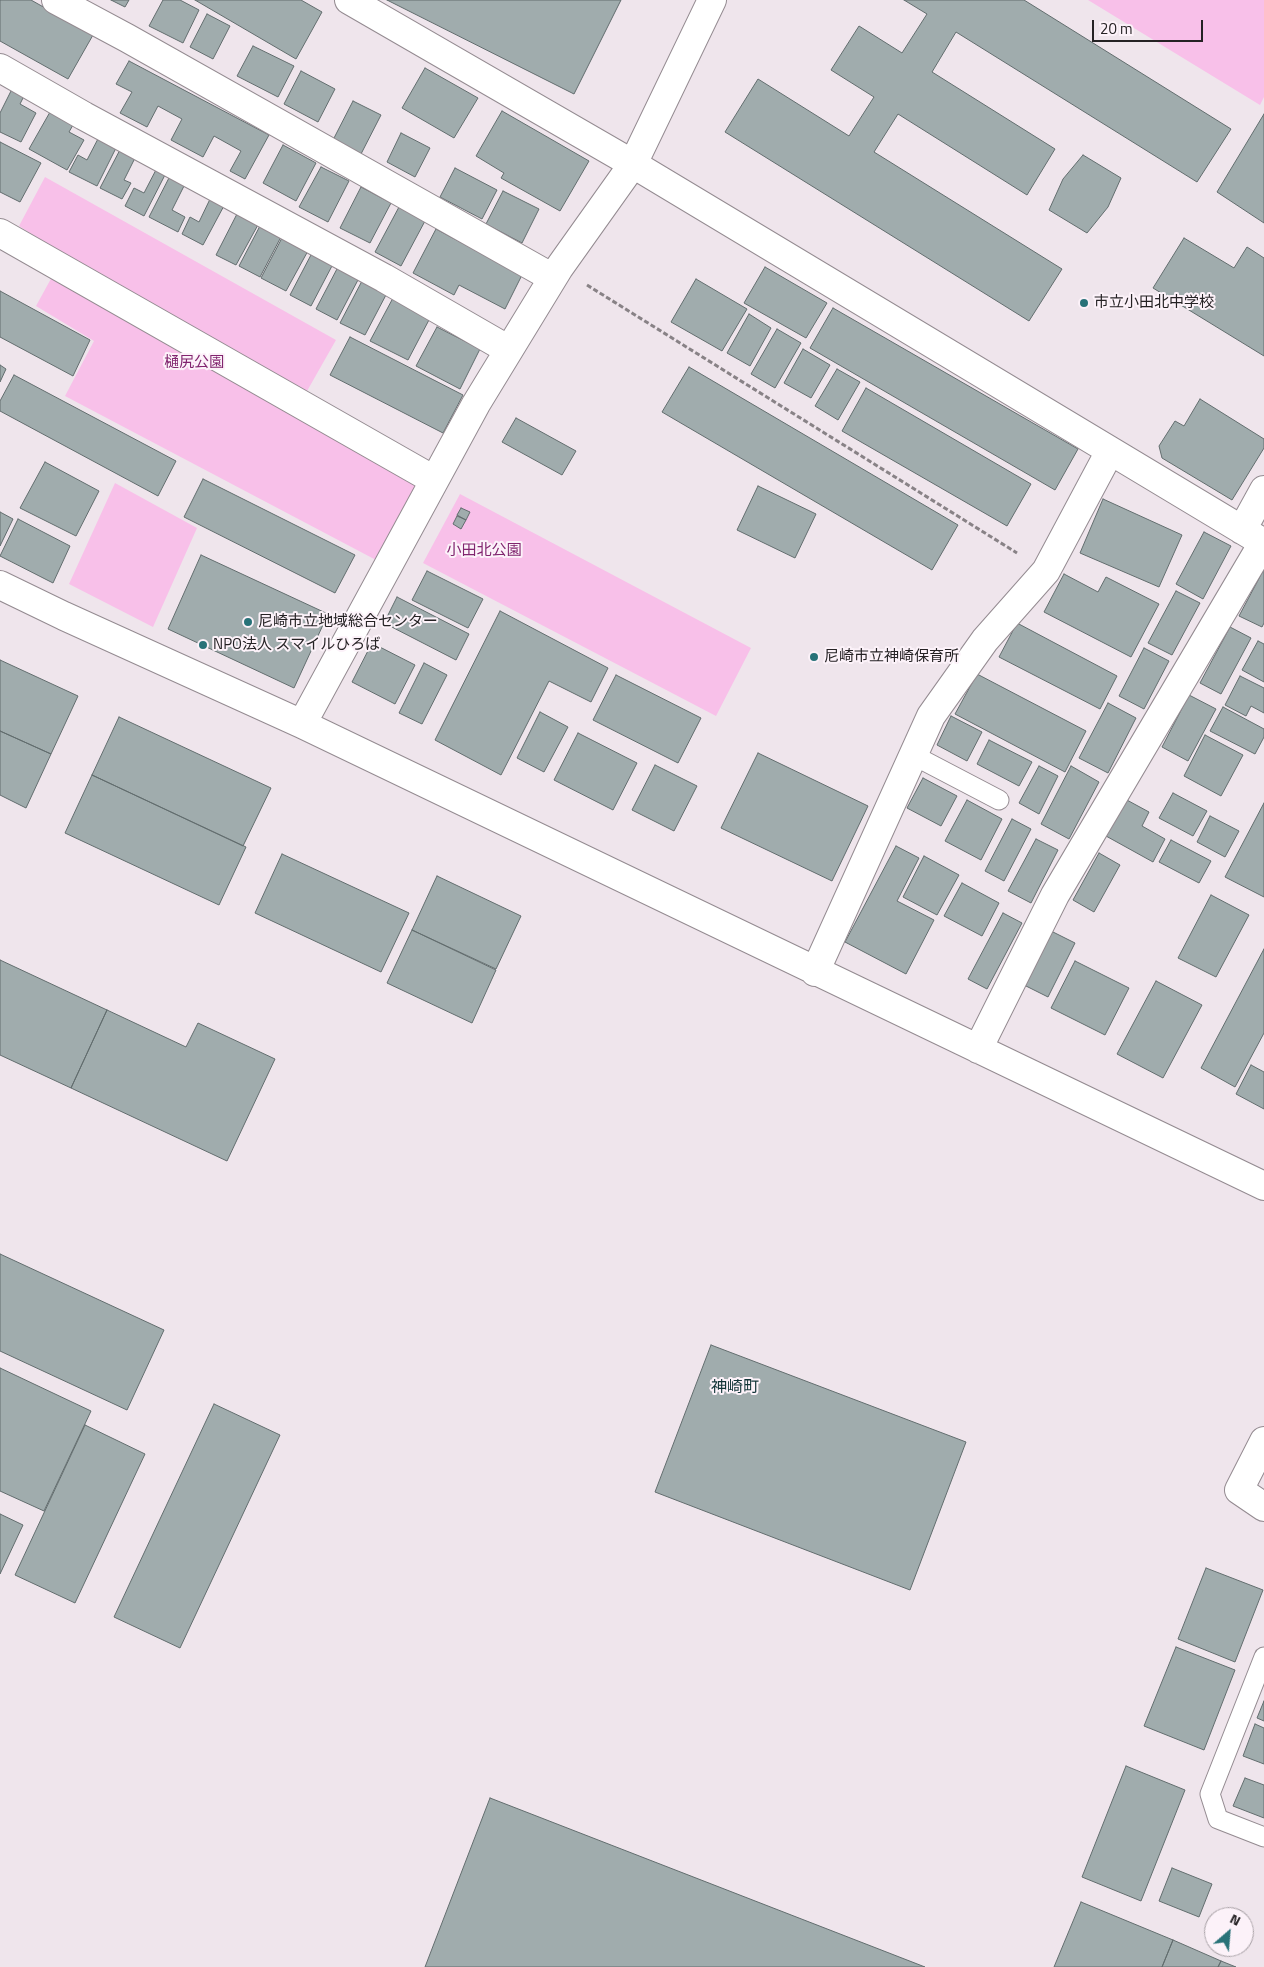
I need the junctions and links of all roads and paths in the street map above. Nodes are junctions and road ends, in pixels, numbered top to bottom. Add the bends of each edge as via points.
1 (56, 0) edge
2 (349, 0) edge
3 (712, 0) edge
4 (0, 68) edge
5 (633, 164) junction
6 (0, 233) edge
7 (556, 273) junction
8 (509, 350) junction
9 (1110, 451) junction
10 (434, 480) junction
11 (1264, 490) edge
12 (1256, 539) edge
13 (1046, 572) junction
14 (0, 585) edge
15 (302, 724) junction
16 (913, 755) junction
17 (999, 800) dead end
18 (815, 972) junction
19 (978, 1049) junction
20 (1264, 1186) edge
21 (1264, 1442) edge
22 (1264, 1507) edge
23 (1264, 1657) edge
24 (1264, 1837) edge

1 - 7 street
2 - 5 street
3 - 5 street
4 - 8 street
5 - 7 street
5 - 9 street
6 - 10 street
7 - 8 street
7 - 13 path
8 - 10 street
9 - 12 street
9 - 13 street
10 - 15 street
11 - 12 street
12 - 19 street via 1055,895
13 - 16 street via 985,640 930,716
14 - 15 street
15 - 18 street
16 - 17 lane
16 - 18 street
18 - 19 street
19 - 20 street
21 - 22 street via 1239,1490
23 - 24 lane via 1210,1794 1218,1819

